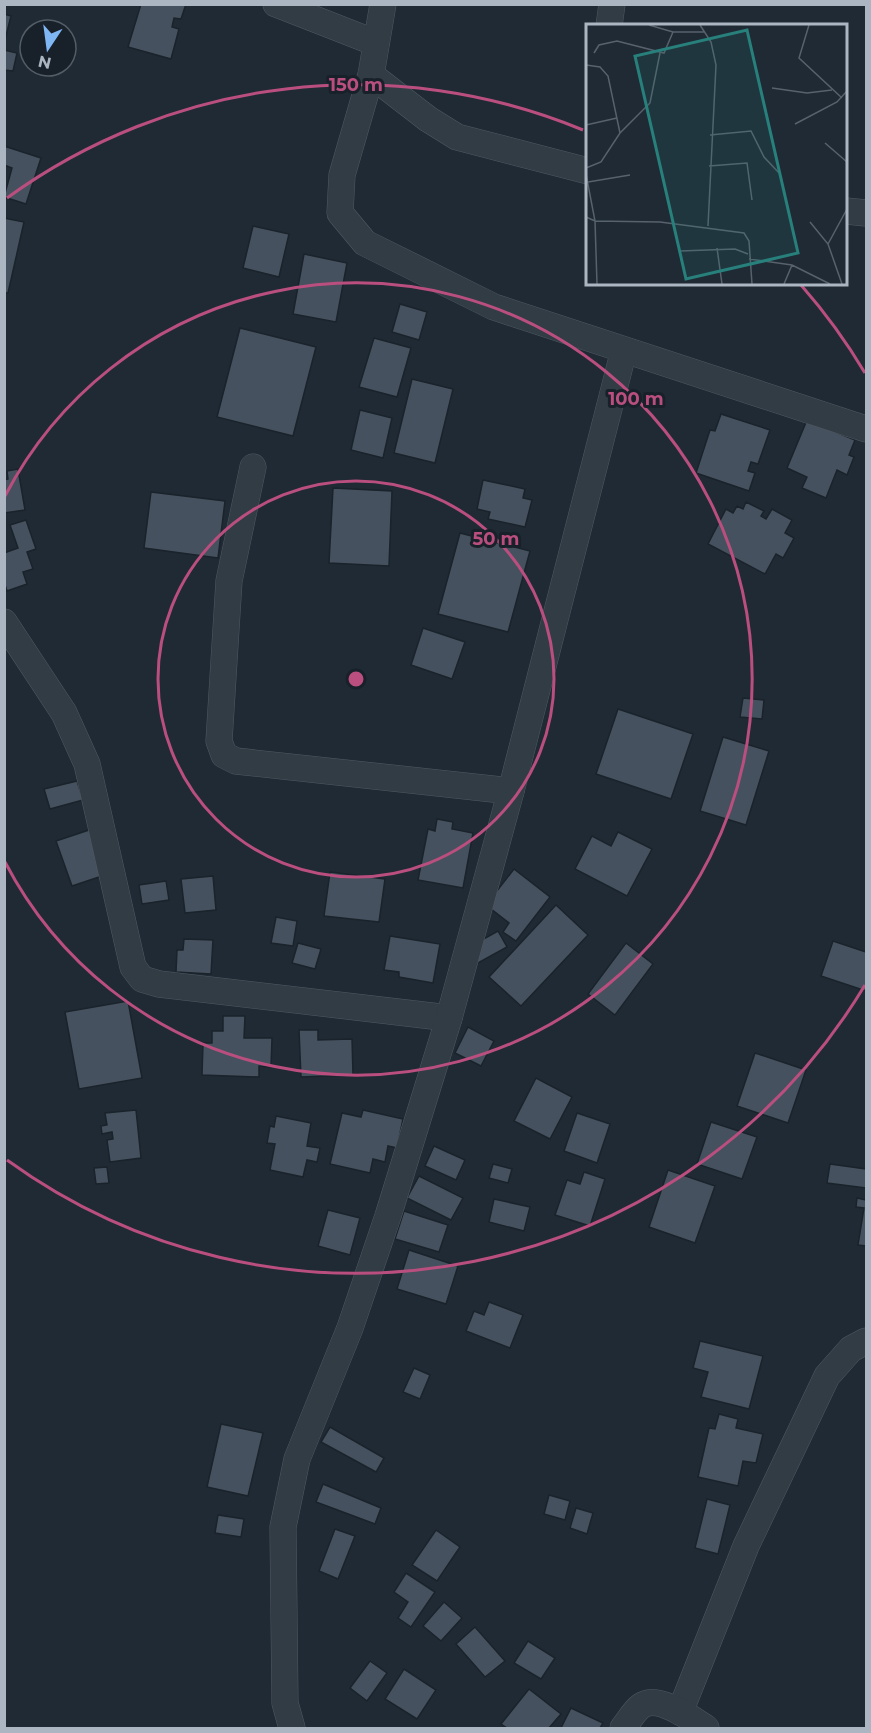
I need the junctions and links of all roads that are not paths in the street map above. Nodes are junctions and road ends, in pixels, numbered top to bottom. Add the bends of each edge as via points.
1 (276, 4) edge
2 (383, 4) edge
3 (612, 4) edge
4 (609, 24) edge
5 (376, 43) junction
6 (371, 75) junction
7 (586, 170) edge
8 (847, 211) edge
9 (867, 213) edge
10 (624, 350) junction
11 (867, 429) edge
12 (253, 467) dead end
13 (4, 622) edge
14 (511, 791) junction
15 (449, 1018) junction
16 (867, 1341) edge
17 (680, 1712) junction
18 (292, 1728) edge
19 (623, 1728) edge
20 (706, 1728) edge

1 - 5 street
2 - 5 street
3 - 4 street
5 - 6 street
6 - 7 street via 457,137
6 - 10 street via 342,175 340,213 365,243 494,307
8 - 9 street
10 - 11 street
10 - 14 street
12 - 14 street via 229,581 219,741 224,755 236,761
13 - 15 street via 64,713 87,764 133,967 142,979
14 - 15 street
15 - 18 street via 350,1328 297,1459 283,1527 285,1704
16 - 17 street via 840,1360 822,1386 746,1546
17 - 19 street via 651,1703 642,1706
17 - 20 street

